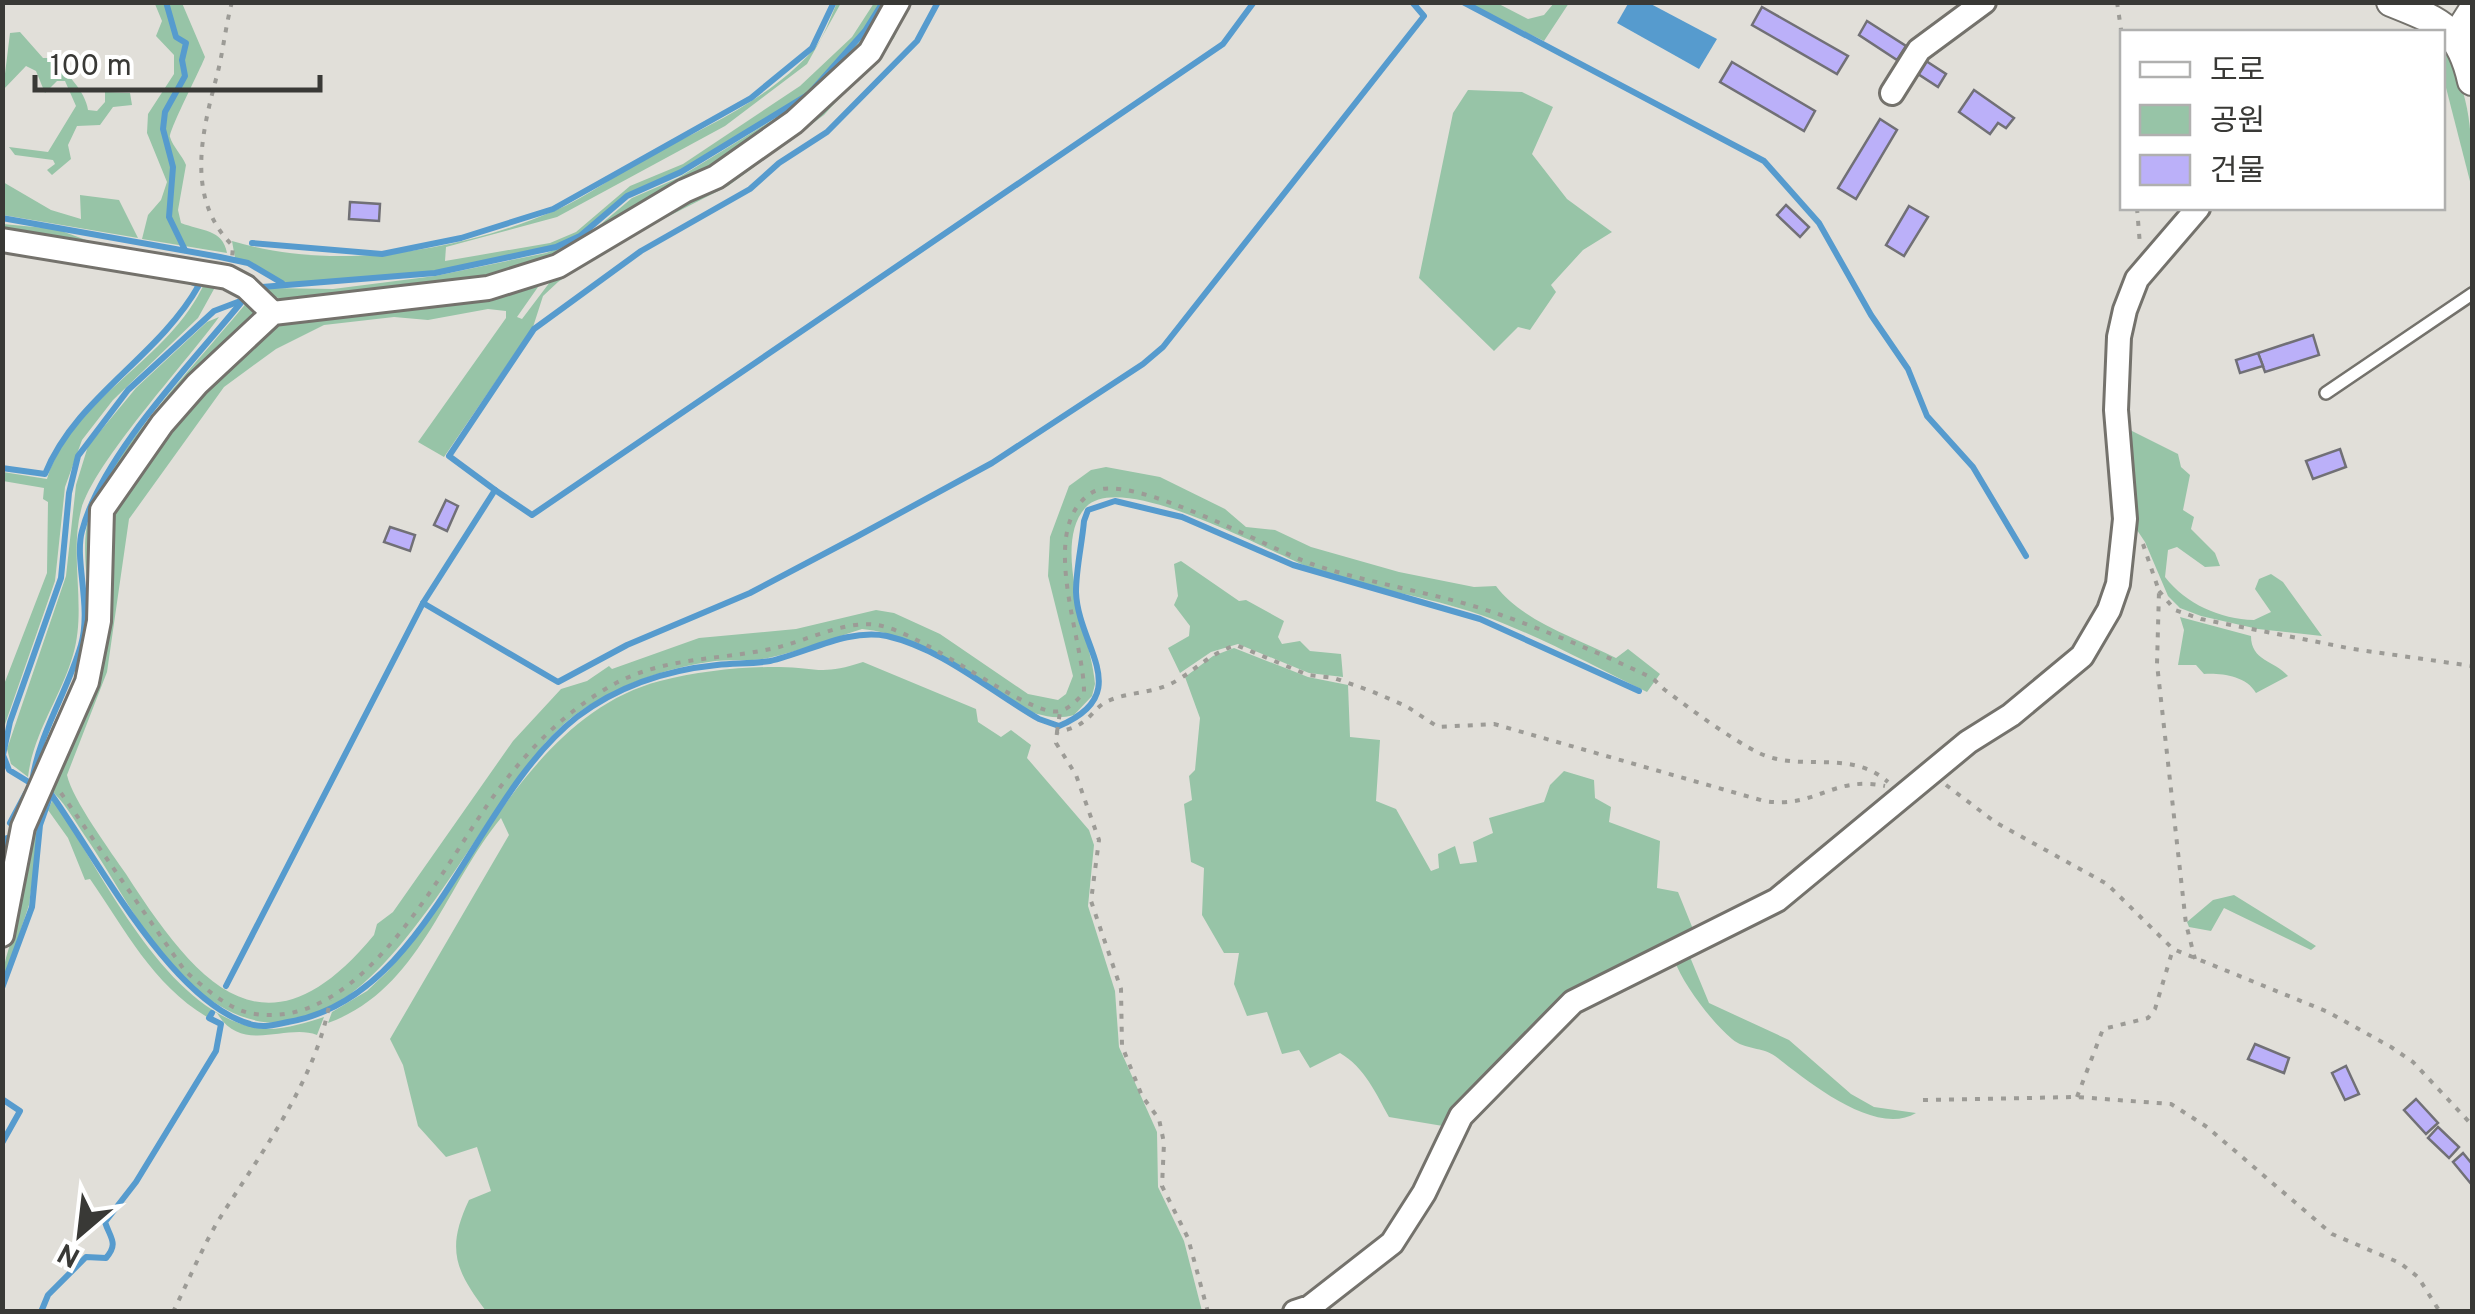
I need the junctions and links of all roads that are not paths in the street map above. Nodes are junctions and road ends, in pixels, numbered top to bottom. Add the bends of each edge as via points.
1 (898, 2) edge
2 (1984, 2) edge
3 (2391, 2) edge
4 (2472, 12) edge
5 (2445, 30) edge
6 (2449, 40) edge
7 (2472, 80) edge
8 (1892, 92) dead end
9 (2196, 210) edge
10 (2, 240) edge
11 (2472, 294) edge
12 (273, 313) junction
13 (2326, 392) dead end
14 (13, 828) edge
15 (2, 935) edge
16 (1295, 1312) edge

1 - 12 street via 870,52 794,122 716,178 558,266 488,288
2 - 8 street via 1920,50
3 - 5 street
4 - 6 street
6 - 7 street
9 - 16 street via 2137,279 2119,337 2116,410 2125,519 2118,584 2082,656 1777,900 1572,1002 1461,1116 1392,1243
10 - 12 street via 227,277
11 - 13 lane
12 - 14 street via 162,424 102,510 100,621 88,682 44,784
14 - 15 street

